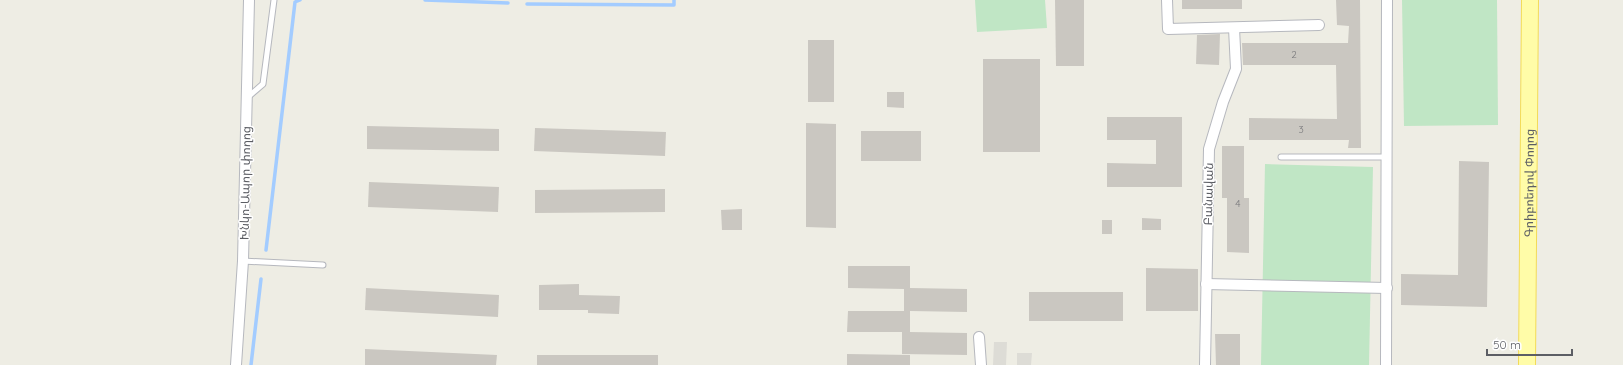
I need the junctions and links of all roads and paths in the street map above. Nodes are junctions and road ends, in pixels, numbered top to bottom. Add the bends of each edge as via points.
1 (249, 0) edge
2 (274, 0) edge
3 (1167, 0) edge
4 (1387, 0) edge
5 (1530, 0) edge
6 (1319, 25) dead end
7 (1234, 28) junction
8 (246, 99) junction
9 (1386, 156) junction
10 (1281, 157) dead end
11 (244, 261) junction
12 (323, 265) dead end
13 (1206, 284) junction
14 (1387, 288) junction
15 (979, 337) dead end
16 (236, 365) edge
17 (981, 365) edge
18 (1205, 365) edge
19 (1386, 365) edge
20 (1527, 365) edge

1 - 8 street, Խնկո-Ապոր փողոց
2 - 8 lane via 263,84
3 - 7 street via 1168,29
4 - 9 street
5 - 20 main road, Գրիբոեդով Փողոց
6 - 7 street
7 - 13 street, Բանավան via 1236,69 1209,149
8 - 11 street, Խնկո-Ապոր փողոց
9 - 10 lane
9 - 14 street
11 - 12 lane
11 - 16 street, Խնկո-Ապոր փողոց
13 - 14 street
13 - 18 street, Բանավան
14 - 19 street
15 - 17 street

